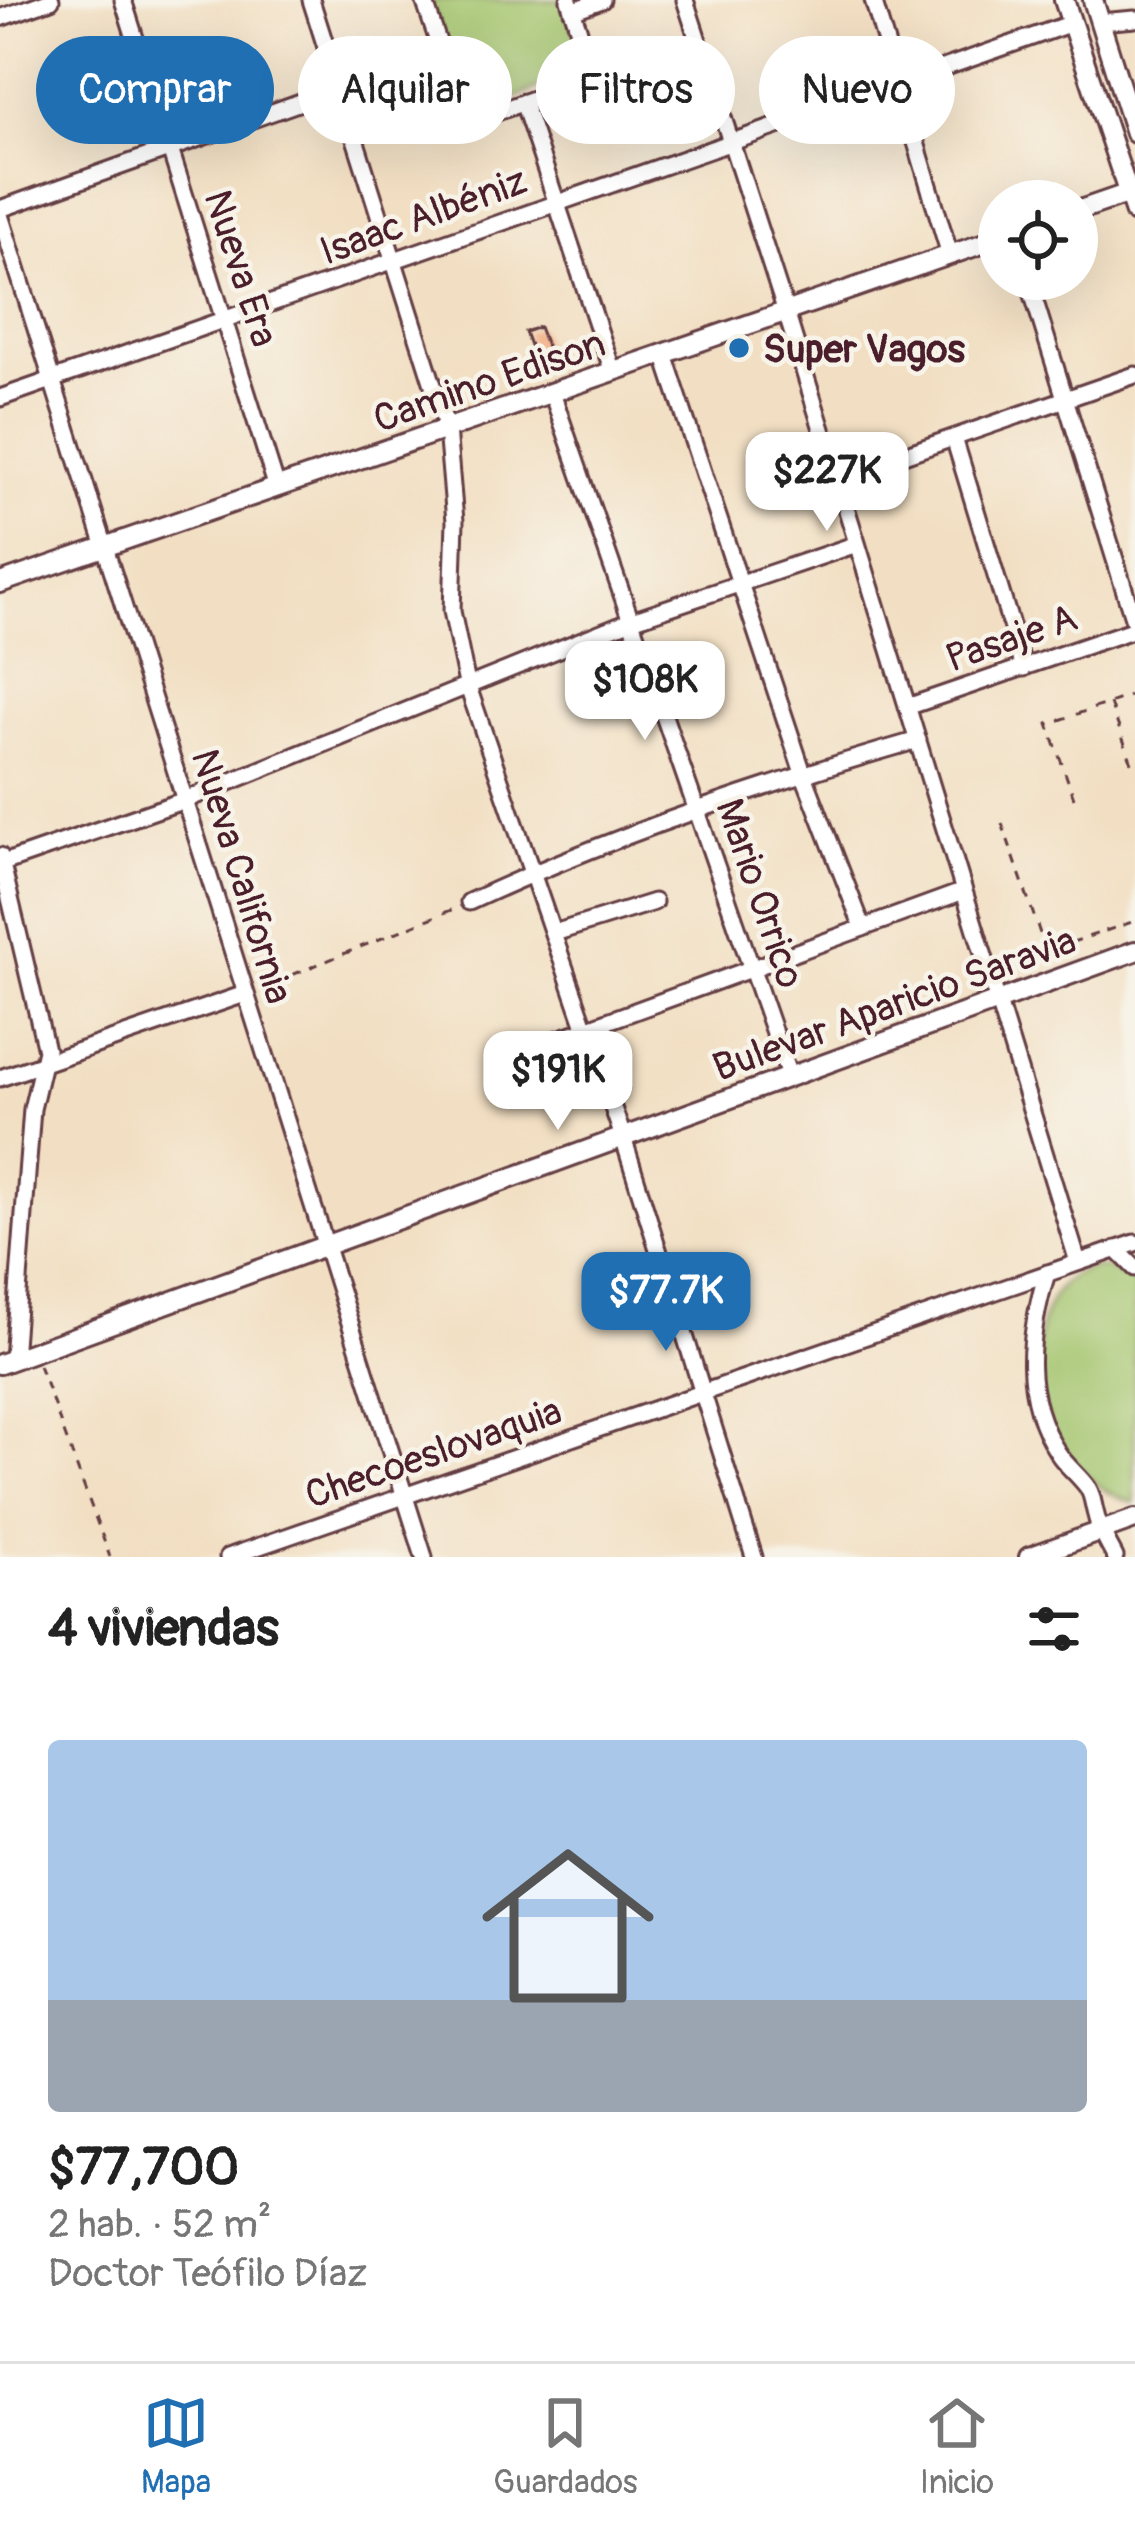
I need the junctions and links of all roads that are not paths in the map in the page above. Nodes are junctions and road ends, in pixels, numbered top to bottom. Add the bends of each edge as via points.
1 (51, 0) edge
2 (123, 0) edge
3 (311, 0) edge
4 (424, 0) edge
5 (602, 0) edge
6 (685, 0) edge
7 (873, 0) edge
8 (1064, 0) edge
9 (1093, 0) edge
10 (571, 5) edge
11 (0, 18) edge
12 (1135, 20) edge
13 (1100, 22) junction
14 (1072, 23) junction
15 (322, 36) edge
16 (436, 36) edge
17 (696, 36) edge
18 (884, 36) edge
19 (955, 64) edge
20 (524, 102) junction
21 (298, 103) edge
22 (512, 106) edge
23 (1135, 133) edge
24 (357, 144) edge
25 (721, 144) edge
26 (731, 144) edge
27 (917, 144) edge
28 (170, 148) junction
29 (1133, 199) edge
30 (557, 202) junction
31 (1098, 206) edge
32 (0, 212) edge
33 (978, 245) edge
34 (950, 255) junction
35 (394, 262) junction
36 (1034, 300) edge
37 (786, 312) junction
38 (224, 320) junction
39 (664, 354) junction
40 (613, 372) junction
41 (1135, 374) edge
42 (52, 380) junction
43 (552, 393) junction
44 (0, 398) edge
45 (1064, 400) junction
46 (447, 429) junction
47 (953, 438) junction
48 (837, 478) junction
49 (277, 488) junction
50 (857, 544) junction
51 (105, 547) junction
52 (0, 583) edge
53 (740, 584) junction
54 (628, 621) junction
55 (1135, 626) edge
56 (1024, 668) junction
57 (467, 684) junction
58 (907, 707) junction
59 (918, 740) junction
60 (804, 773) junction
61 (185, 800) junction
62 (697, 811) junction
63 (1, 861) edge
64 (534, 872) junction
65 (964, 891) junction
66 (469, 902) road end
67 (654, 902) dead end
68 (862, 928) junction
69 (554, 933) junction
70 (1135, 951) edge
71 (753, 968) junction
72 (245, 994) junction
73 (996, 1000) junction
74 (586, 1026) junction
75 (509, 1057) dead end
76 (44, 1062) junction
77 (789, 1076) junction
78 (0, 1078) edge
79 (623, 1137) junction
80 (1135, 1243) edge
81 (326, 1247) junction
82 (1116, 1250) junction
83 (1078, 1262) junction
84 (1135, 1268) edge
85 (1047, 1273) junction
86 (7, 1362) edge
87 (705, 1395) junction
88 (404, 1496) junction
89 (1135, 1519) edge
90 (1102, 1532) junction
91 (228, 1557) edge
92 (424, 1557) edge
93 (754, 1557) edge
94 (1029, 1557) edge
95 (1115, 1557) edge

1 - 11 street
2 - 28 street, Nueva Era
3 - 15 street
4 - 16 street
5 - 10 street
6 - 17 street
7 - 18 street
8 - 14 street
9 - 13 street
10 - 20 street via 590,73
12 - 13 street
13 - 23 street
14 - 19 street, Isaac Albéniz
14 - 29 street
20 - 22 street
20 - 30 street
21 - 28 street
24 - 35 street
25 - 30 street, Isaac Albéniz
26 - 37 street
27 - 34 street
28 - 32 street
28 - 38 street, Nueva Era
29 - 31 street
30 - 35 street, Isaac Albéniz
30 - 40 street
32 - 42 street, Nueva California
33 - 34 street, Camino Edison
34 - 37 street, Camino Edison
35 - 38 street, Isaac Albéniz
35 - 46 street
36 - 45 street
37 - 39 street, Camino Edison
37 - 48 street
38 - 42 street, Isaac Albéniz
38 - 49 street, Nueva Era
39 - 40 street, Camino Edison
39 - 53 street
40 - 43 street, Camino Edison
41 - 45 street
42 - 44 street, Isaac Albéniz
42 - 51 street, Nueva California
43 - 46 street, Camino Edison
43 - 54 street, Mario Orrico
45 - 47 street
45 - 55 street
46 - 49 street, Camino Edison
46 - 57 street via 452,611
47 - 48 street
47 - 56 street
48 - 50 street
49 - 51 street, Camino Edison
50 - 53 street
50 - 58 street
51 - 52 street, Camino Edison
51 - 61 street, Nueva California
53 - 54 street
53 - 60 street
54 - 57 street
54 - 62 street, Mario Orrico
55 - 56 street, Pasaje A
56 - 58 street, Pasaje A
57 - 61 street
57 - 64 street
58 - 59 street
59 - 60 street
59 - 65 street
60 - 62 street
60 - 68 street
61 - 63 street
61 - 72 street, Nueva California
62 - 64 street
62 - 71 street, Mario Orrico
63 - 76 street via 46,1042
64 - 66 street
64 - 69 street
65 - 68 street
65 - 73 street
67 - 69 street
68 - 71 street
69 - 74 street
70 - 73 street, Bulevar Aparicio Saravia
71 - 74 street
71 - 77 street, Mario Orrico
72 - 76 street
72 - 81 street, Nueva California
73 - 77 street, Bulevar Aparicio Saravia
73 - 83 street
74 - 75 street
74 - 79 street
76 - 78 street
76 - 86 street via 32,1109
77 - 79 street, Bulevar Aparicio Saravia
79 - 81 street, Bulevar Aparicio Saravia
79 - 87 street
80 - 82 street, Checoeslovaquia
81 - 86 street, Bulevar Aparicio Saravia
81 - 88 street, Nueva California
82 - 83 street, Checoeslovaquia
82 - 84 street
83 - 85 street, Checoeslovaquia
85 - 87 street, Checoeslovaquia
85 - 90 street via 1030,1354 1032,1390 1058,1453 1089,1490
87 - 88 street, Checoeslovaquia
87 - 93 street
88 - 91 street, Checoeslovaquia
88 - 92 street, Nueva California
89 - 90 street
90 - 94 street
90 - 95 street

